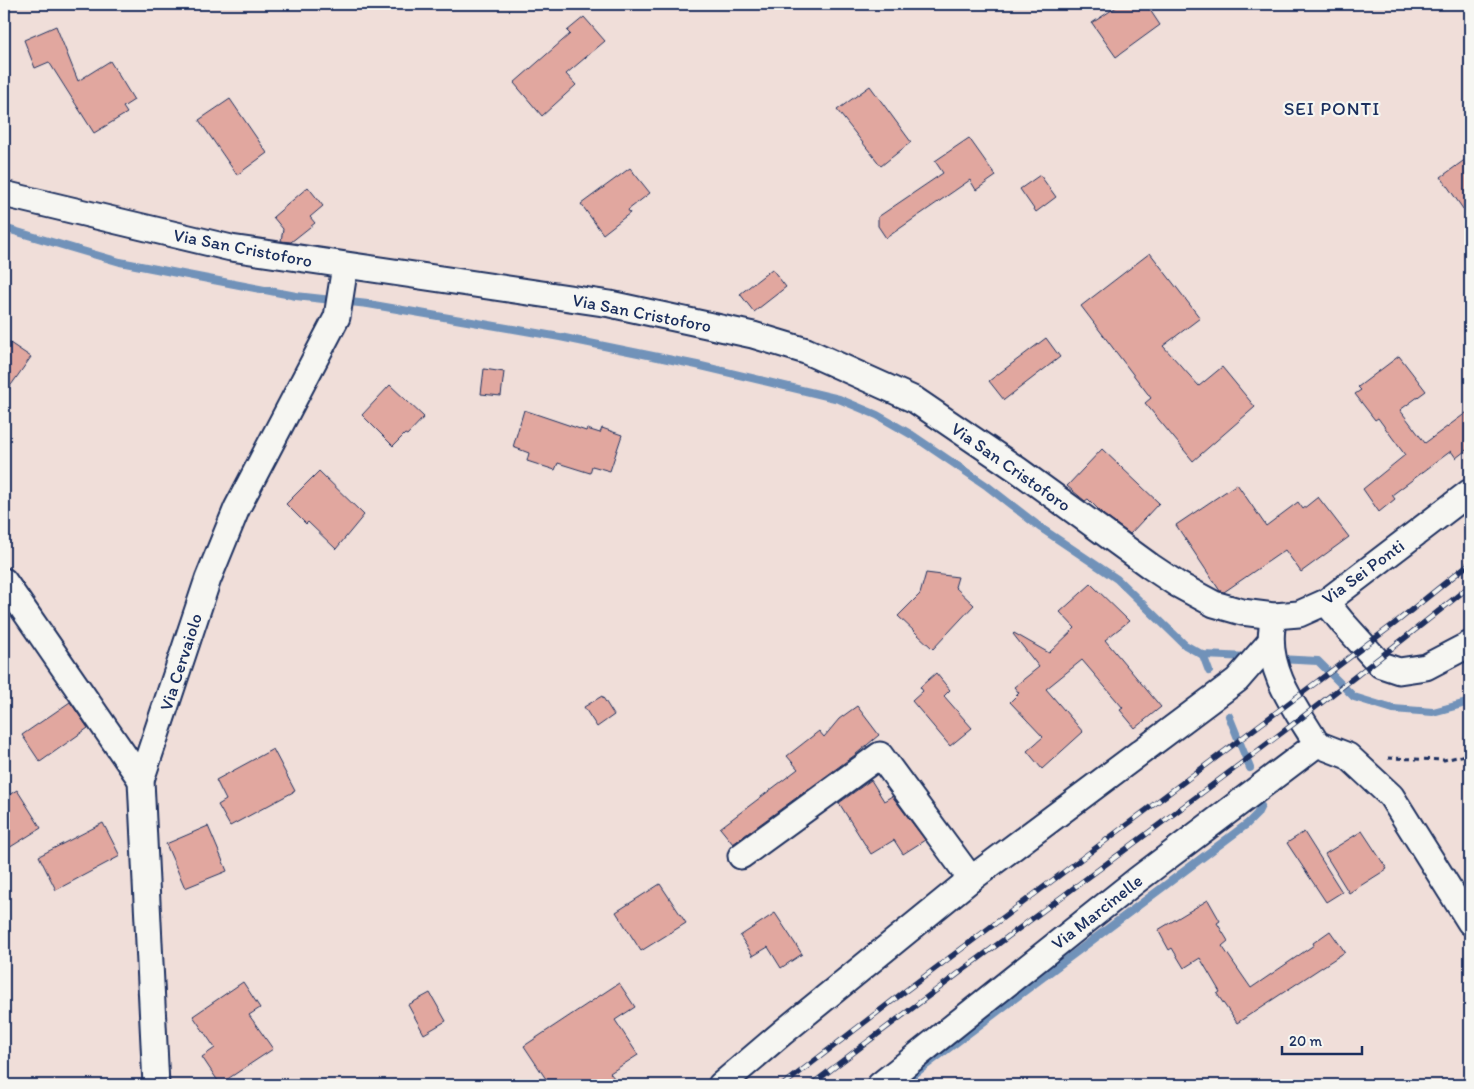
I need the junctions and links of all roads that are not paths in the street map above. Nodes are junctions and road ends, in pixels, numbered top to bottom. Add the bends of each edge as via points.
1 (4, 194) edge
2 (344, 273) junction
3 (1470, 492) edge
4 (4, 581) edge
5 (1326, 602) junction
6 (1214, 604) joint
7 (1274, 616) junction
8 (1271, 641) junction
9 (1470, 644) edge
10 (1317, 744) junction
11 (141, 780) junction
12 (741, 856) dead end
13 (971, 879) junction
14 (1470, 922) edge
15 (156, 1085) edge
16 (721, 1085) edge
17 (880, 1085) edge

1 - 2 street, Via San Cristoforo
2 - 6 street, Via San Cristoforo via 610,304 806,350 915,400 1150,566
2 - 11 street, Via Cervaiolo via 337,317 237,508 208,578
3 - 5 street, Via Sei Ponti
4 - 11 street
5 - 7 street, Via Sei Ponti via 1299,614
5 - 9 street via 1381,665 1399,671 1426,667
6 - 7 street, Via Sei Ponti
7 - 8 street
8 - 10 street via 1281,683
8 - 13 street via 1237,680
10 - 14 street via 1348,756 1391,796
10 - 17 street, Via Marcinelle via 1137,880
11 - 15 street, Via Cervaiolo
12 - 13 street via 880,755
13 - 16 street

